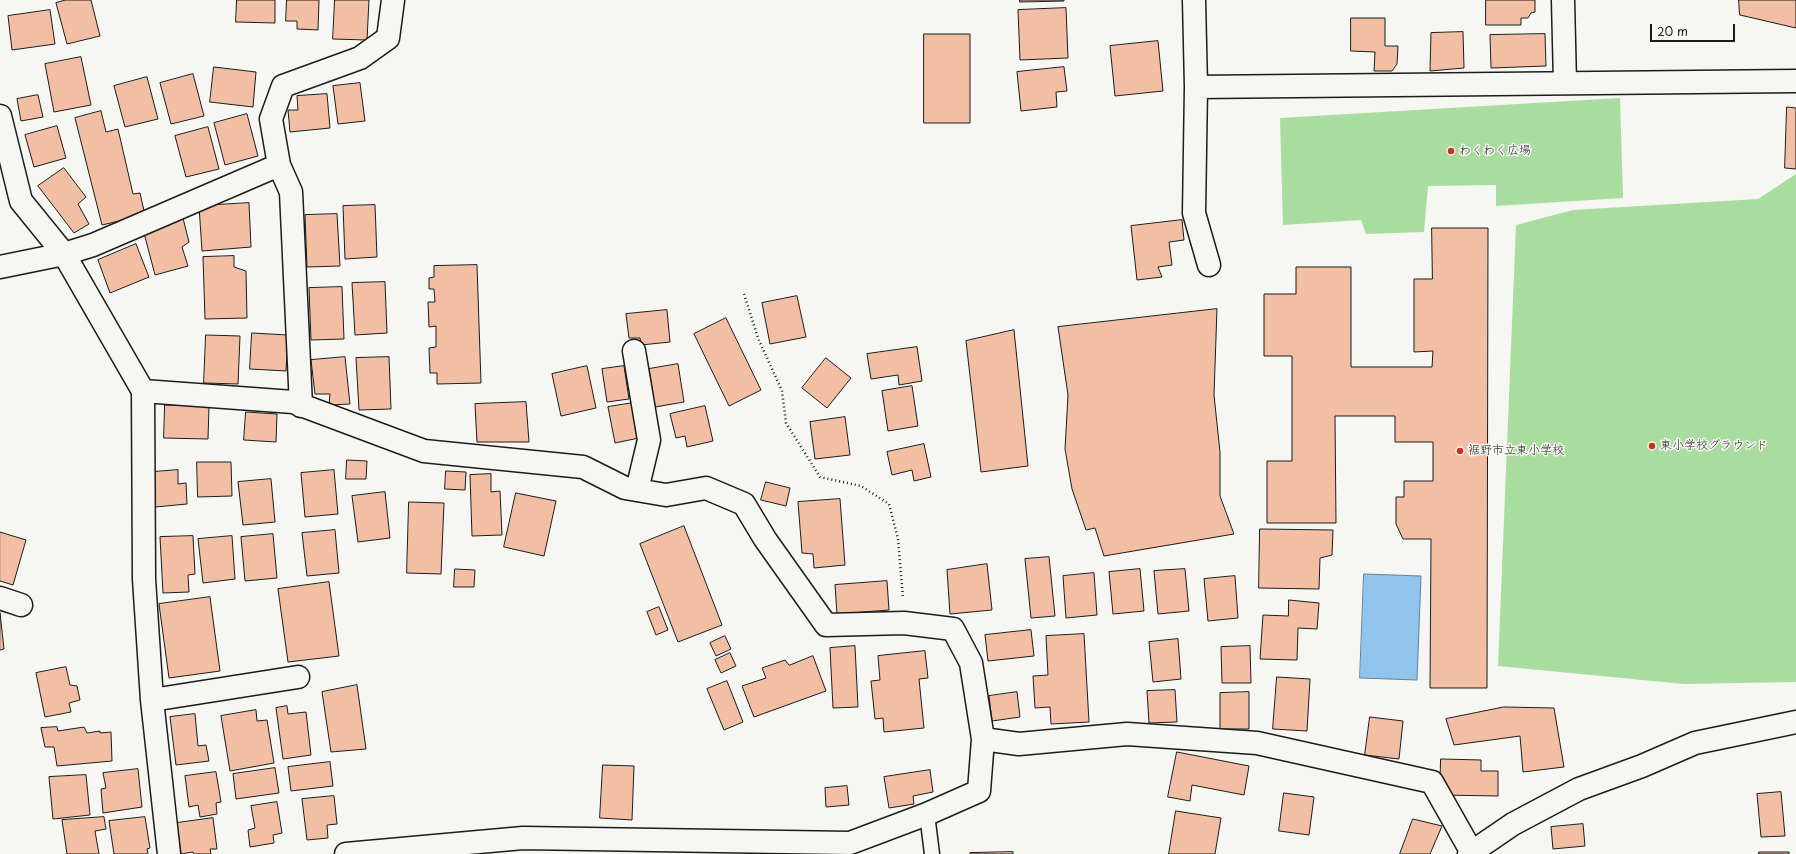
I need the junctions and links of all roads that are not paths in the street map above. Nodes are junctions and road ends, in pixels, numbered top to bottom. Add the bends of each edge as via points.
1 (393, 0) edge
2 (1194, 0) edge
3 (1562, 0) edge
4 (1796, 81) edge
5 (1565, 83) junction
6 (1196, 87) junction
7 (0, 116) edge
8 (279, 165) junction
9 (64, 254) junction
10 (1209, 265) dead end
11 (0, 267) edge
12 (634, 351) dead end
13 (143, 391) junction
14 (301, 406) junction
15 (637, 490) junction
16 (0, 598) edge
17 (21, 605) dead end
18 (298, 677) dead end
19 (152, 700) junction
20 (1796, 722) edge
21 (983, 740) junction
22 (927, 814) junction
23 (850, 849) edge
24 (1470, 853) edge
25 (169, 854) edge
26 (346, 854) edge
27 (932, 854) edge

1 - 8 street via 388,38 360,58 283,86 271,119
2 - 6 street
3 - 5 street
4 - 5 street
5 - 6 street
6 - 10 street via 1194,213
7 - 9 street via 21,201
8 - 9 street via 93,245
8 - 14 street via 291,192
9 - 11 street
9 - 13 street
12 - 15 street via 649,440
13 - 14 street via 293,402
13 - 19 street via 144,579
14 - 15 street via 424,450 583,467 625,488
15 - 21 street via 666,495 706,488 744,504 826,625 904,623 953,629 971,663
16 - 17 street
18 - 19 street
19 - 25 street
20 - 24 street via 1695,743 1579,789 1513,824
21 - 22 street via 979,791
21 - 24 street via 1019,744 1127,734 1257,743 1432,782
22 - 23 street
22 - 27 lane
23 - 26 street via 524,838

